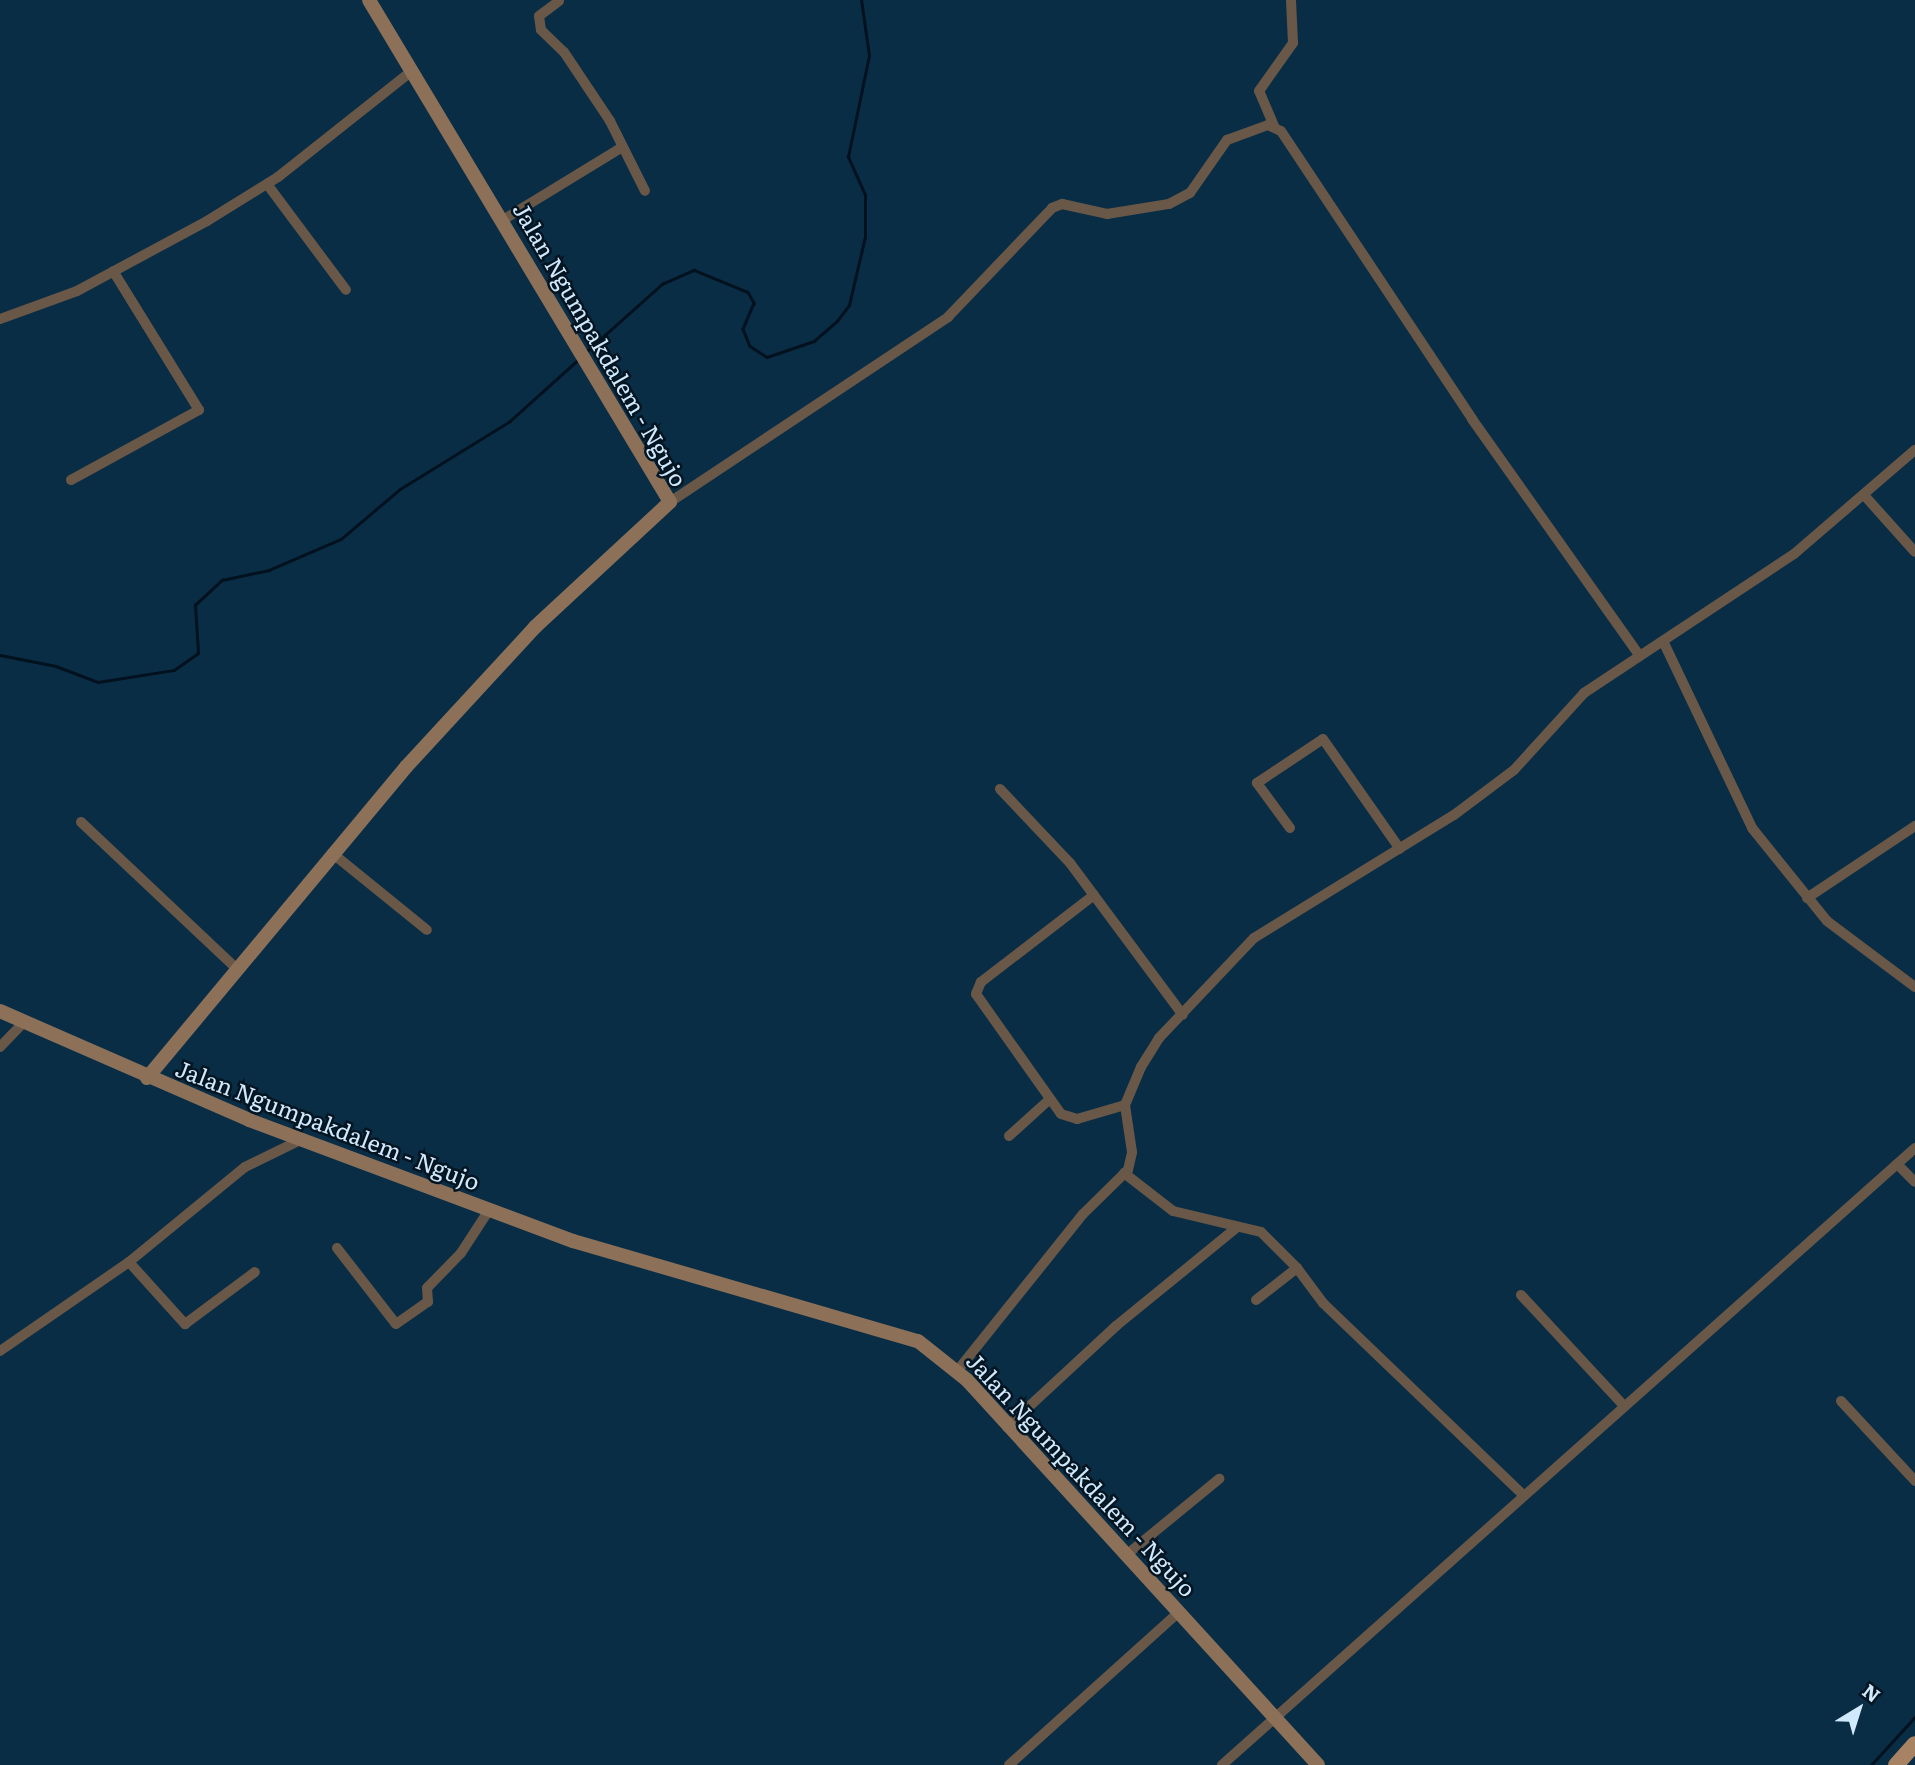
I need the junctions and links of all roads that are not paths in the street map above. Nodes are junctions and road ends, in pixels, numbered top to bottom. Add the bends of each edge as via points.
1 (369, 0) edge
2 (1291, 0) edge
3 (559, 1) edge
4 (409, 73) junction
5 (1274, 126) junction
6 (621, 148) junction
7 (267, 184) junction
8 (645, 191) dead end
9 (503, 220) junction
10 (113, 271) junction
11 (346, 290) dead end
12 (0, 319) edge
13 (1915, 450) edge
14 (71, 480) dead end
15 (1864, 495) junction
16 (670, 502) junction
17 (1915, 552) edge
18 (1663, 641) junction
19 (1639, 655) junction
20 (1000, 789) dead end
21 (81, 822) dead end
22 (1915, 826) edge
23 (1290, 828) dead end
24 (1401, 849) junction
25 (332, 853) junction
26 (1094, 895) junction
27 (1807, 898) junction
28 (427, 930) dead end
29 (236, 968) junction
30 (1915, 987) edge
31 (0, 1011) edge
32 (1183, 1015) junction
33 (24, 1022) junction
34 (0, 1047) edge
35 (147, 1078) junction
36 (1050, 1099) junction
37 (1125, 1105) junction
38 (1009, 1136) dead end
39 (300, 1140) junction
40 (1915, 1147) edge
41 (1897, 1164) junction
42 (1124, 1173) junction
43 (1915, 1182) edge
44 (489, 1210) junction
45 (1235, 1229) junction
46 (337, 1248) dead end
47 (129, 1262) junction
48 (1297, 1268) junction
49 (255, 1272) dead end
50 (1521, 1295) dead end
51 (1256, 1300) dead end
52 (0, 1351) edge
53 (958, 1370) junction
54 (1841, 1401) dead end
55 (1624, 1406) junction
56 (1007, 1427) junction
57 (1219, 1479) dead end
58 (1915, 1481) edge
59 (1523, 1495) junction
60 (1125, 1556) junction
61 (1178, 1612) junction
62 (1276, 1717) junction
63 (1915, 1744) edge
64 (1009, 1765) edge
65 (1222, 1765) edge
66 (1318, 1765) edge
67 (1896, 1765) edge

1 - 4 street, Jalan Ngumpakdalem - Ngujo
2 - 5 street via 1293,43 1259,91
3 - 6 street via 539,16 541,30 571,64
4 - 7 street
4 - 9 street, Jalan Ngumpakdalem - Ngujo
5 - 16 street via 1249,129 1227,140 1199,184 1169,204 1107,214 1062,204 1052,208 948,317
5 - 19 street
6 - 8 street
6 - 9 street
7 - 10 street
7 - 11 street
9 - 16 street, Jalan Ngumpakdalem - Ngujo
10 - 12 street
10 - 14 street via 200,410
13 - 15 street
15 - 17 street
15 - 18 street via 1794,554
16 - 25 street, Jalan Ngumpakdalem - Ngujo via 535,627
18 - 19 street
18 - 27 street via 1752,828
19 - 24 street via 1584,693 1514,770
20 - 26 street
21 - 29 street
22 - 27 street
23 - 24 street via 1257,783 1323,739
24 - 32 street via 1261,933
25 - 28 street
25 - 29 street, Jalan Ngumpakdalem - Ngujo
26 - 32 street
26 - 36 street via 976,988
27 - 30 street via 1867,954
29 - 35 street, Jalan Ngumpakdalem - Ngujo
31 - 33 street
32 - 37 street via 1159,1038
33 - 34 street
33 - 35 street
35 - 39 street, Jalan Ngumpakdalem - Ngujo
36 - 37 street via 1068,1118
36 - 38 street
37 - 42 street via 1132,1152
39 - 44 street, Jalan Ngumpakdalem - Ngujo
39 - 47 street via 245,1167
40 - 41 street
41 - 43 street
41 - 55 street
42 - 45 street via 1161,1206
42 - 53 street via 1083,1214
44 - 46 street via 467,1245 427,1288 428,1302 396,1324
44 - 53 street, Jalan Ngumpakdalem - Ngujo via 573,1241 905,1336
45 - 48 street via 1261,1232
45 - 56 street via 1116,1326
47 - 49 street via 184,1324
47 - 52 street
48 - 51 street
48 - 59 street via 1323,1303
50 - 55 street
53 - 56 street, Jalan Ngumpakdalem - Ngujo
54 - 58 street
55 - 59 street
56 - 60 street, Jalan Ngumpakdalem - Ngujo
57 - 60 street
59 - 62 street
60 - 61 street, Jalan Ngumpakdalem - Ngujo
61 - 62 street, Jalan Ngumpakdalem - Ngujo
61 - 64 street
62 - 65 street
62 - 66 street, Jalan Ngumpakdalem - Ngujo
63 - 67 main road

